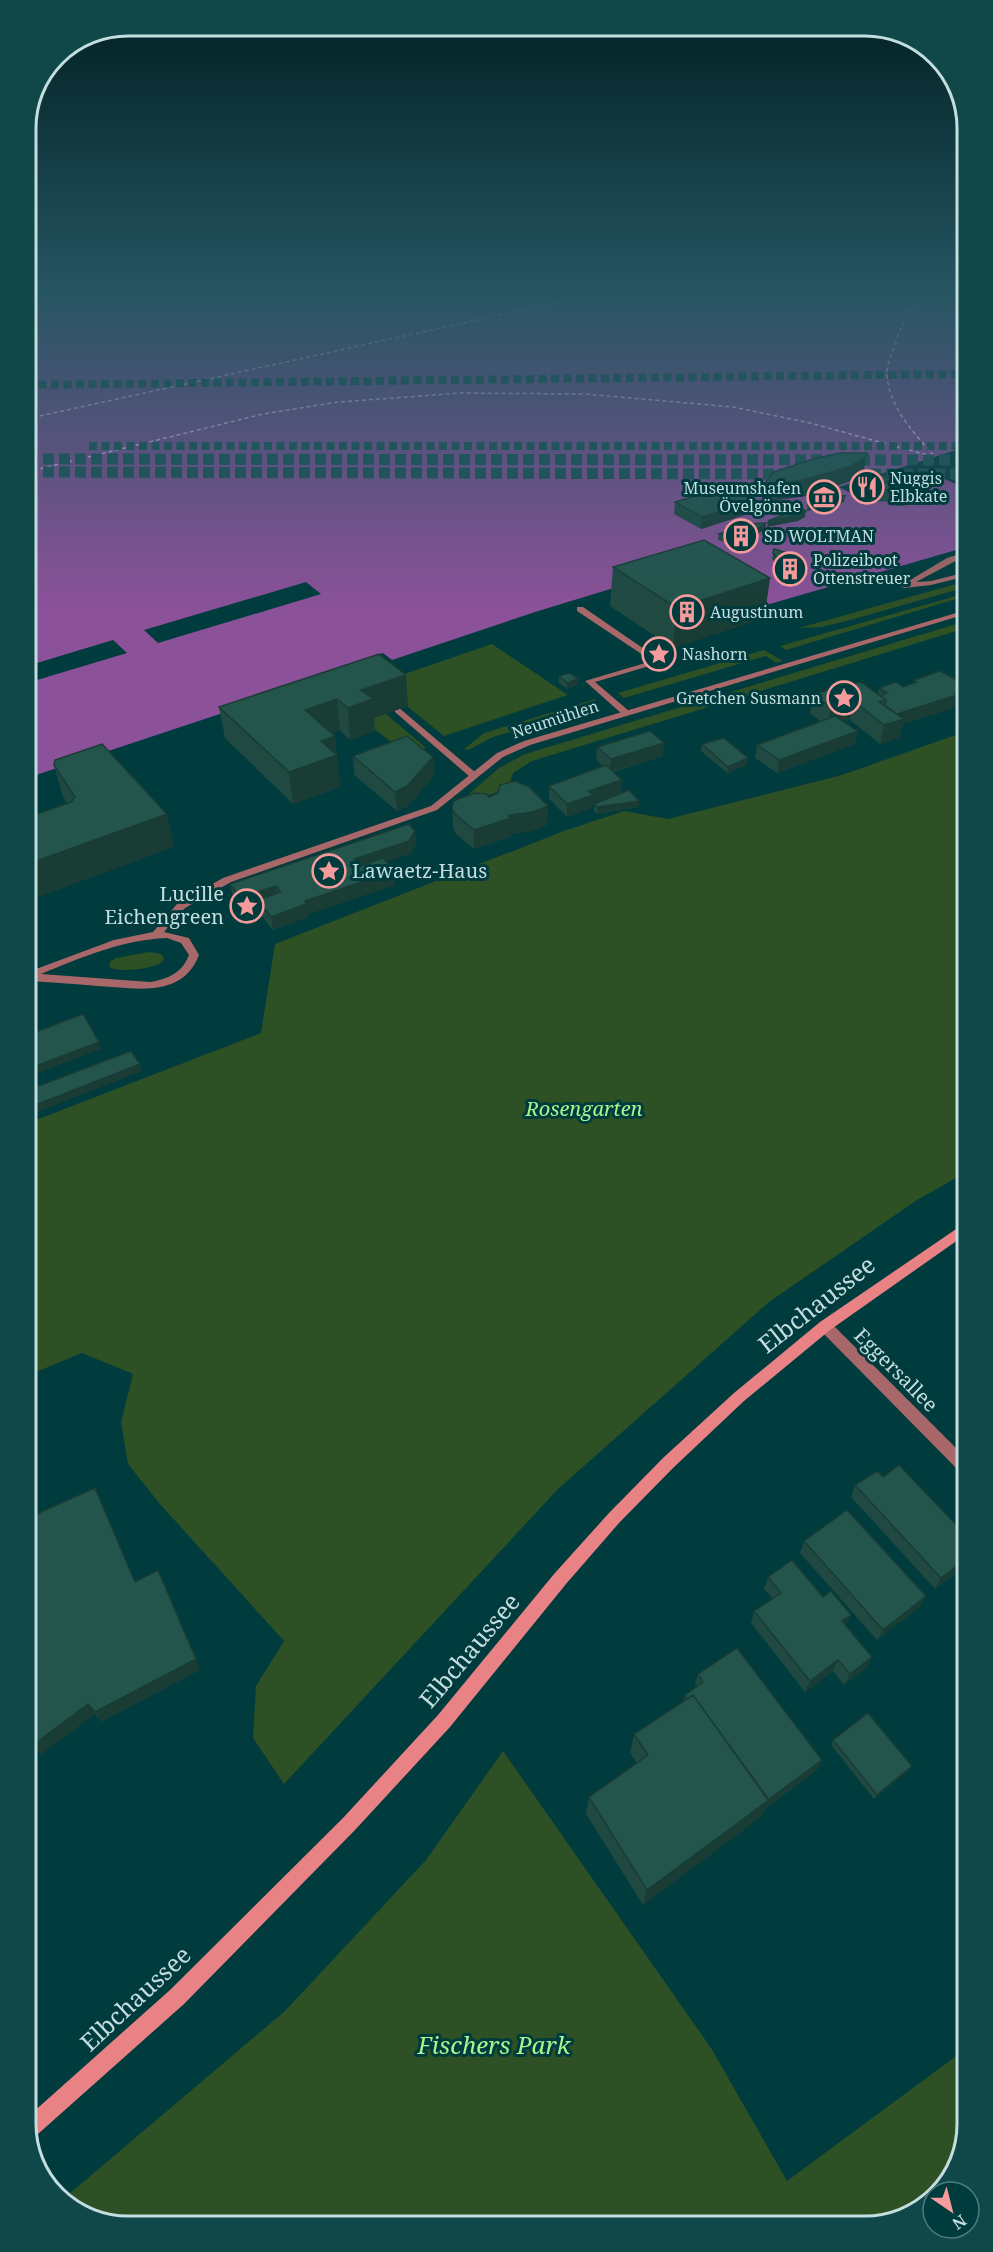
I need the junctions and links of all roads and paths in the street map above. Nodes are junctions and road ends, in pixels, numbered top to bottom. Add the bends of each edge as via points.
1 (957, 557) edge
2 (957, 577) edge
3 (580, 609) dead end
4 (957, 616) edge
5 (398, 710) edge
6 (626, 714) junction
7 (472, 775) junction
8 (157, 934) junction
9 (36, 973) edge
10 (36, 977) edge
11 (957, 1234) edge
12 (825, 1326) junction
13 (957, 1459) edge
14 (36, 2123) edge

1 - 2 street via 904,586
3 - 6 street via 659,662 589,681
4 - 6 street, Neumühlen
5 - 7 street
6 - 7 street, Neumühlen via 526,743
7 - 8 street, Neumühlen via 423,813 250,871 200,893 181,906
8 - 9 street via 119,942
8 - 10 street via 178,937 188,943 194,955 185,973 163,983 150,986
11 - 12 main road, Elbchaussee
12 - 13 street, Eggersallee
12 - 14 main road, Elbchaussee via 739,1397 668,1463 560,1579 444,1721 349,1824 177,1997

